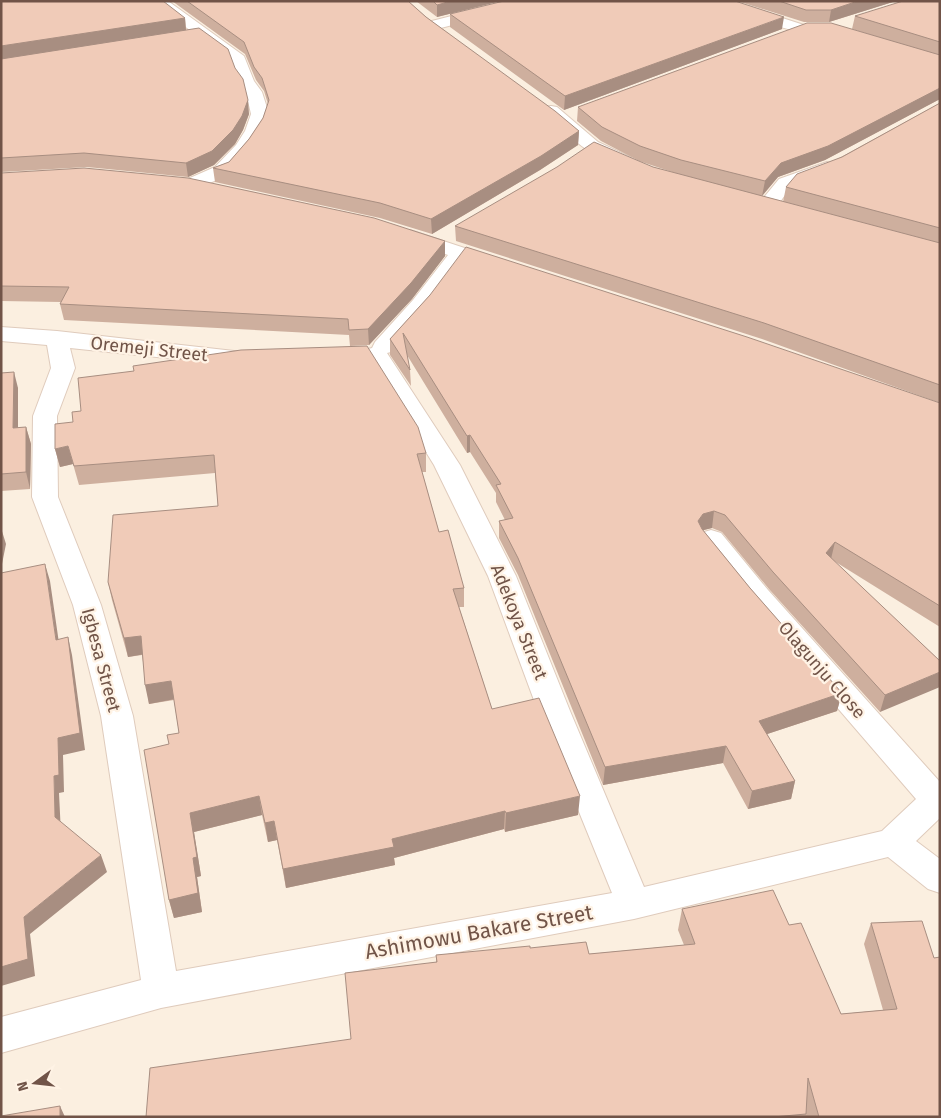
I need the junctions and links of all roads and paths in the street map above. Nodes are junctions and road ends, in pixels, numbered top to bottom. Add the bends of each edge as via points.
1 (158, 1) edge
2 (528, 1) edge
3 (714, 1) edge
4 (419, 13) edge
5 (433, 25) junction
6 (803, 29) junction
7 (847, 29) edge
8 (206, 34) junction
9 (449, 36) edge
10 (178, 38) edge
11 (775, 39) edge
12 (540, 103) edge
13 (580, 112) edge
14 (562, 119) junction
15 (841, 161) edge
16 (642, 169) edge
17 (219, 191) edge
18 (786, 210) edge
19 (389, 229) edge
20 (448, 243) junction
21 (516, 271) edge
22 (1, 334) edge
23 (57, 338) junction
24 (262, 358) edge
25 (711, 539) edge
26 (938, 798) edge
27 (893, 842) junction
28 (940, 879) edge
29 (634, 904) junction
30 (161, 991) junction
31 (1, 1035) edge

1 - 8 street
2 - 5 street
3 - 6 street
4 - 5 street
5 - 9 street
6 - 7 street
6 - 11 street
8 - 10 street
8 - 17 street via 238,60 254,92 260,114 243,148 222,171 181,184
12 - 14 street
13 - 14 street
14 - 16 street via 584,151
15 - 18 street via 786,183 759,204
19 - 20 street
20 - 21 street
20 - 29 street, Adekoya Street via 421,305 367,355 447,465 502,576
22 - 23 street, Oremeji Street
23 - 24 street, Oremeji Street via 150,351
23 - 30 street, Igbesa Street via 63,368 45,416 45,497 87,605 117,716
25 - 26 street, Olagunju Close via 758,597
26 - 27 street, Ashimowu Bakare Street
27 - 28 street
27 - 29 street, Ashimowu Bakare Street
29 - 30 street, Ashimowu Bakare Street
30 - 31 street, Ashimowu Bakare Street

